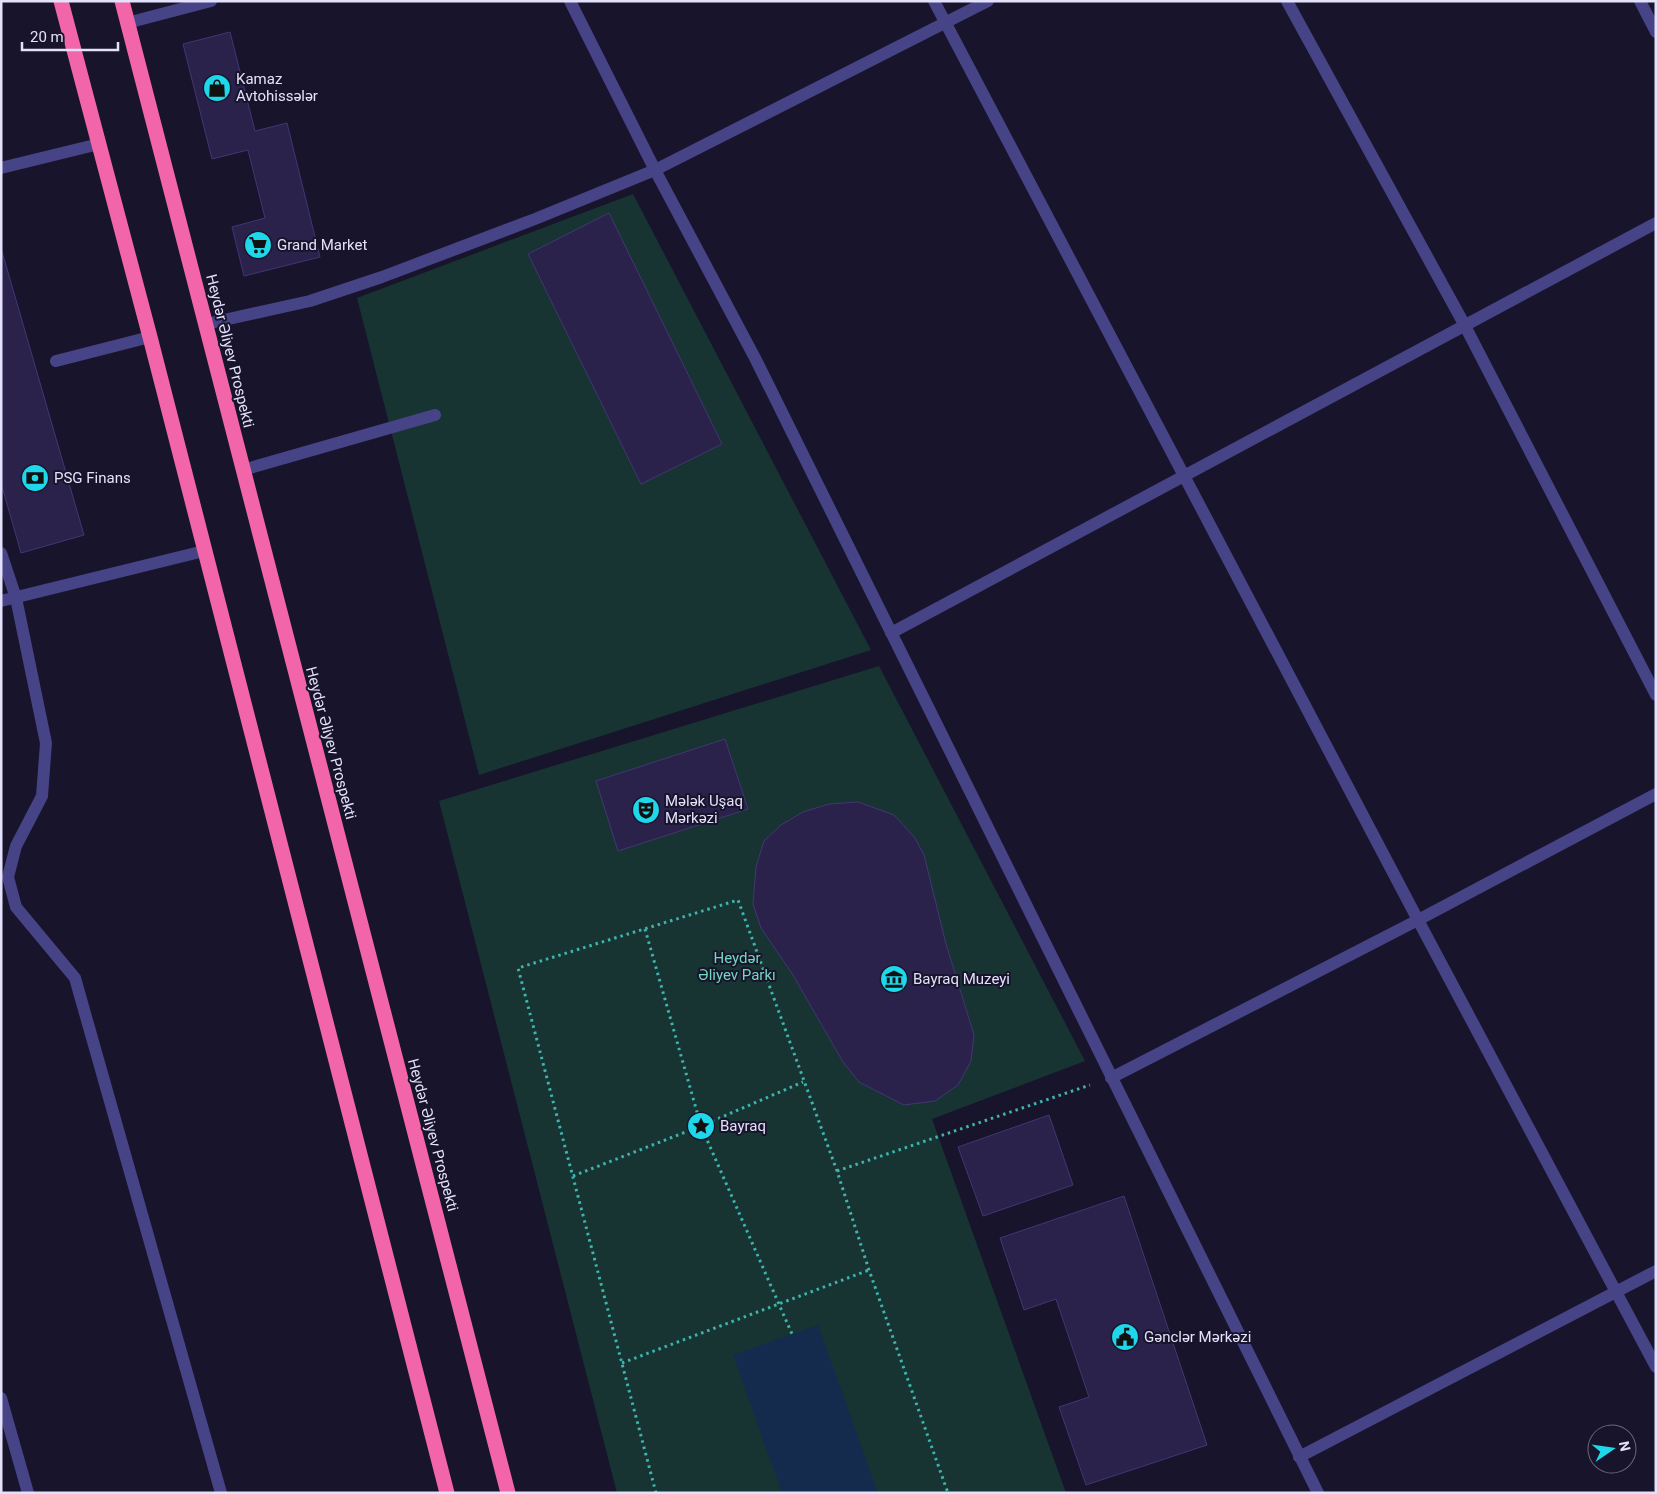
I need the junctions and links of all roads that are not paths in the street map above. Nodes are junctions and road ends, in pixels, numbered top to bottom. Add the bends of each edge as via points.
1 (61, 1) edge
2 (122, 1) edge
3 (211, 1) edge
4 (570, 1) edge
5 (934, 1) edge
6 (988, 1) edge
7 (1286, 1) edge
8 (1640, 1) edge
9 (127, 23) junction
10 (945, 24) junction
11 (1656, 32) edge
12 (99, 144) junction
13 (1, 168) edge
14 (655, 170) junction
15 (1656, 223) edge
16 (206, 324) junction
17 (1464, 324) junction
18 (150, 337) junction
19 (56, 361) dead end
20 (435, 415) dead end
21 (243, 470) junction
22 (1183, 474) junction
23 (204, 551) junction
24 (1, 553) edge
25 (16, 598) junction
26 (1, 601) edge
27 (890, 633) junction
28 (1656, 695) edge
29 (1656, 794) edge
30 (1418, 920) junction
31 (1111, 1078) junction
32 (1656, 1271) edge
33 (1616, 1292) junction
34 (1656, 1367) edge
35 (1, 1398) edge
36 (1299, 1457) junction
37 (28, 1493) edge
38 (220, 1493) edge
39 (447, 1493) edge
40 (508, 1493) edge
41 (1318, 1493) edge

1 - 12 highway
2 - 9 highway, Heydər Əliyev Prospekti
3 - 9 street
4 - 14 street
5 - 10 street
6 - 10 street
7 - 17 street
8 - 11 street
9 - 16 highway, Heydər Əliyev Prospekti
10 - 14 street
10 - 22 street
12 - 13 street
12 - 18 highway
14 - 16 street via 382,277 310,301
14 - 27 street via 755,358
15 - 17 street
16 - 21 highway, Heydər Əliyev Prospekti
17 - 22 street
17 - 28 street
18 - 19 street
18 - 23 highway
20 - 21 street
21 - 40 highway, Heydər Əliyev Prospekti
22 - 27 street
22 - 30 street
23 - 25 street
23 - 39 highway
24 - 25 street
25 - 26 street
25 - 38 street via 46,743 42,796 16,846 8,877 16,907 75,978
27 - 31 street
29 - 30 street
30 - 31 street
30 - 33 street
31 - 36 street
32 - 33 street
33 - 34 street
33 - 36 street
35 - 37 street
36 - 41 street

